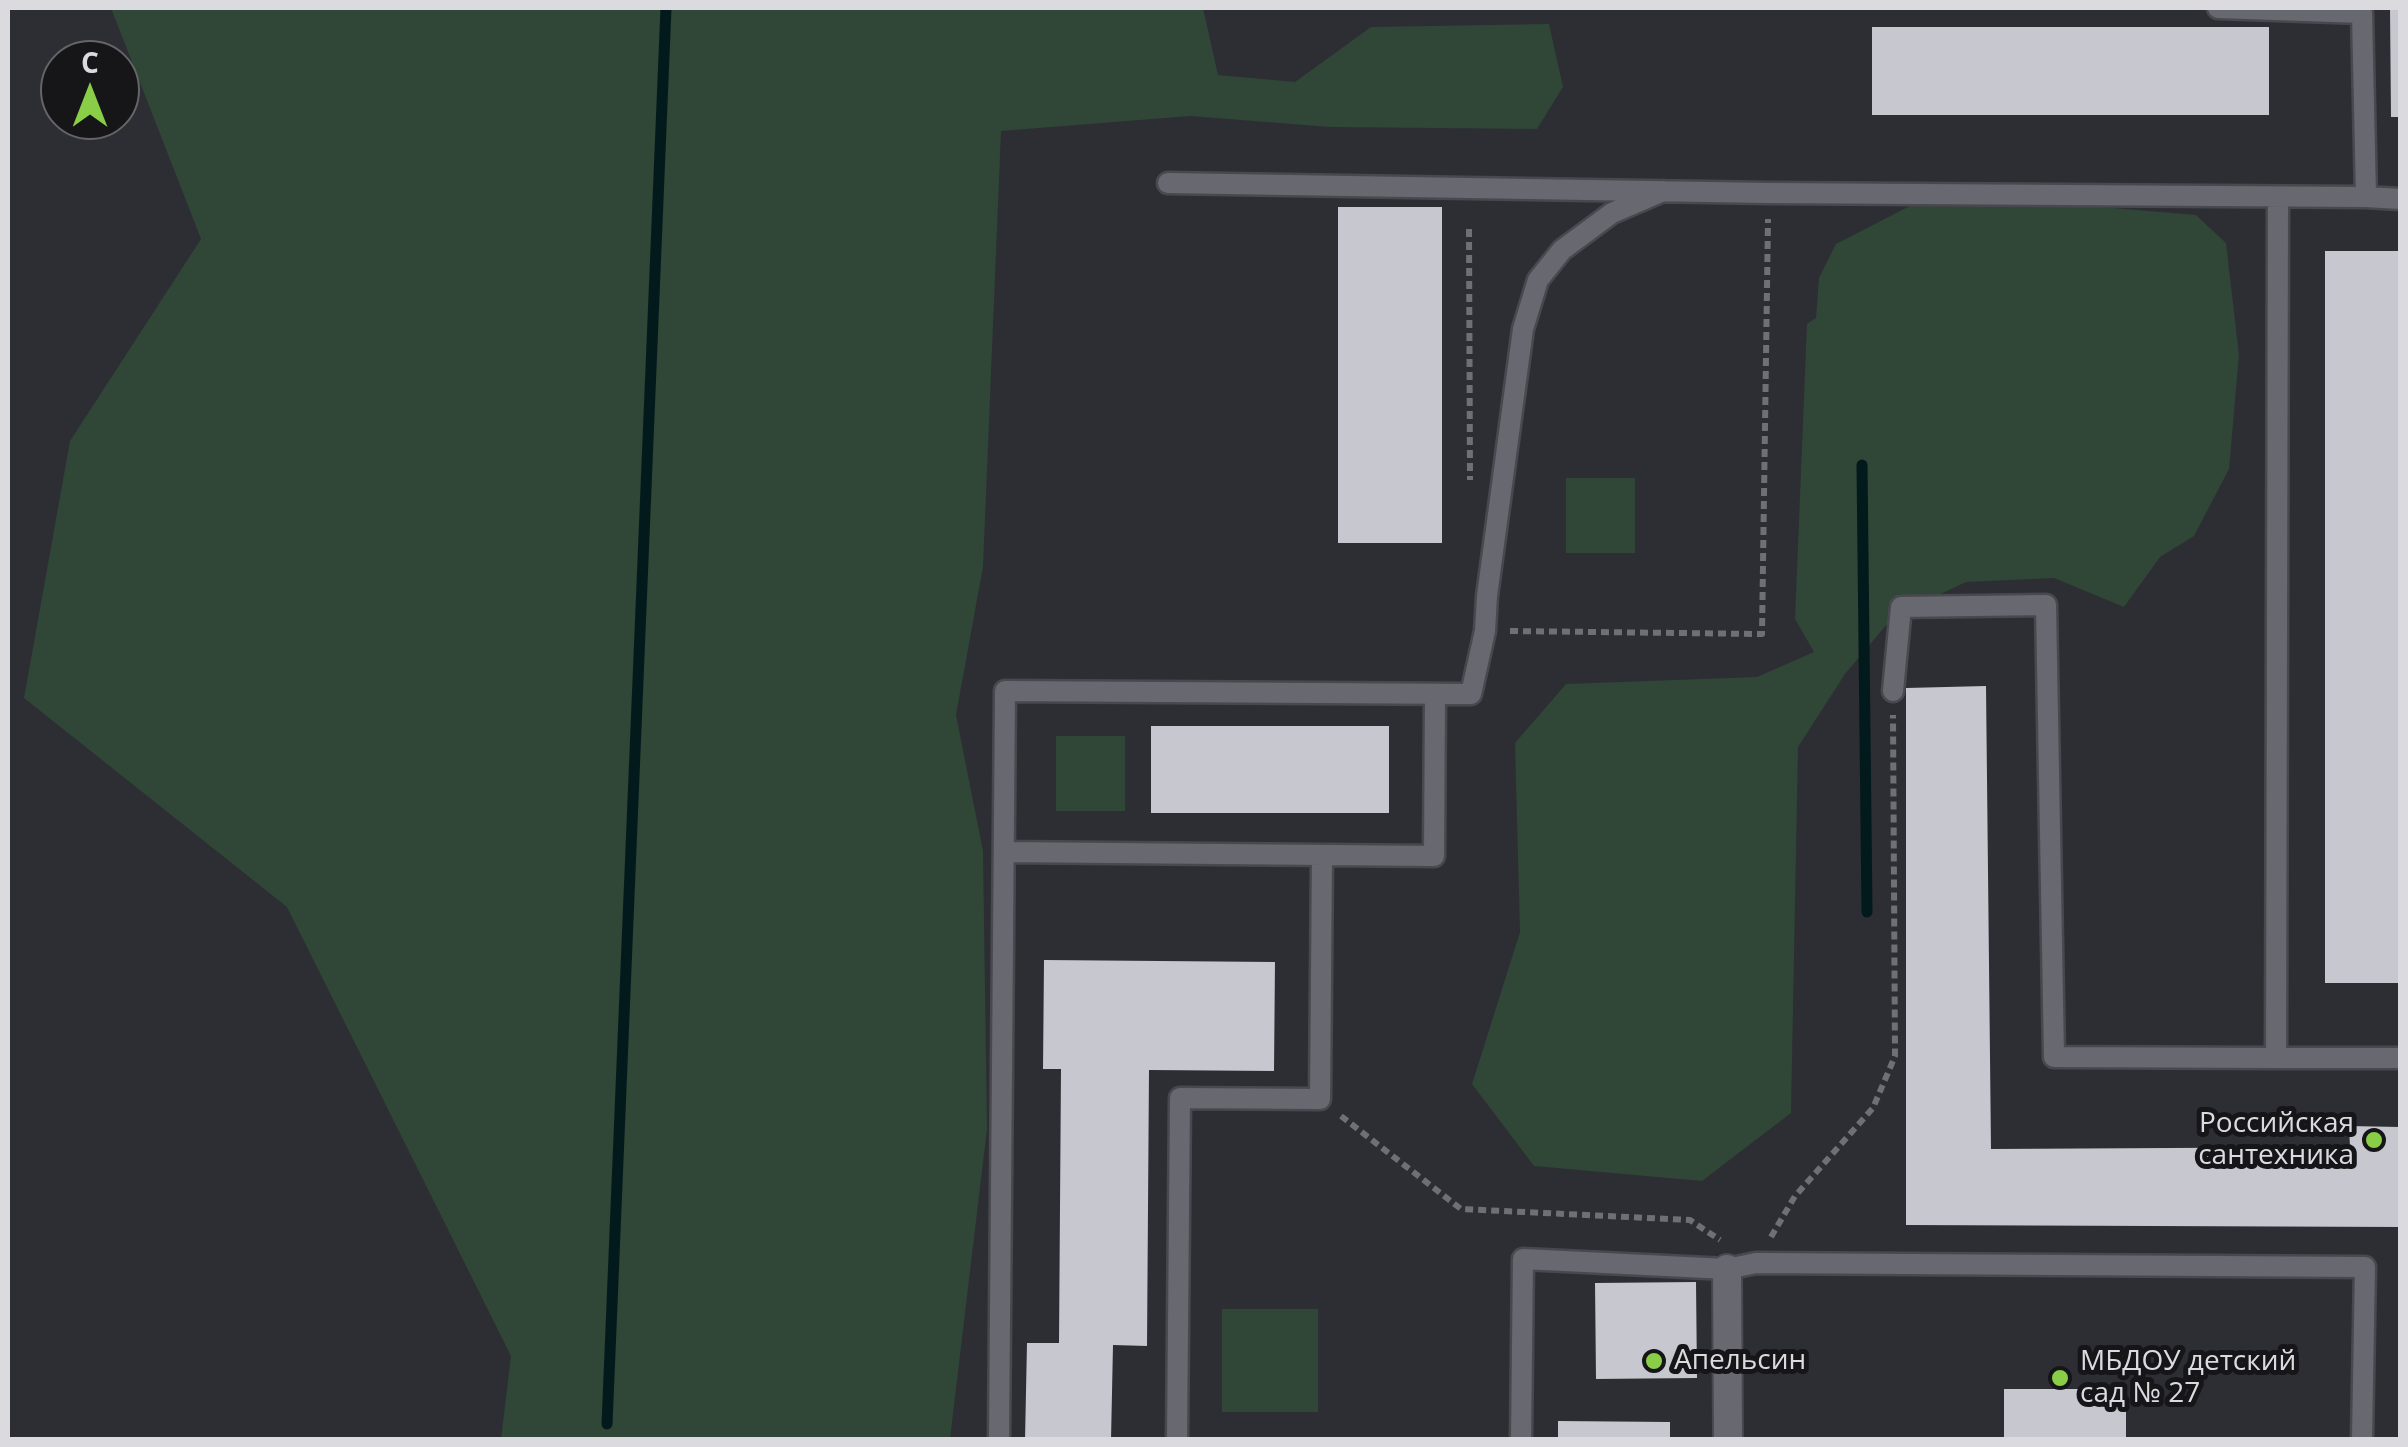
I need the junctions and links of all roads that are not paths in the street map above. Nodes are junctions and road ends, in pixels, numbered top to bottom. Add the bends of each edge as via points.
1 (2218, 8) edge
2 (2362, 10) edge
3 (1168, 183) dead end
4 (1663, 191) junction
5 (2366, 196) junction
6 (2278, 198) junction
7 (2400, 199) edge
8 (1893, 691) road end
9 (1436, 694) junction
10 (1004, 852) junction
11 (1322, 855) junction
12 (2276, 1058) junction
13 (2400, 1058) edge
14 (1727, 1269) junction
15 (999, 1440) edge
16 (1177, 1440) edge
17 (1521, 1440) edge
18 (1728, 1440) edge
19 (2362, 1440) edge

1 - 2 lane
2 - 5 lane
3 - 4 lane
4 - 6 lane
4 - 9 lane via 1612,213 1562,250 1538,280 1523,329 1486,631 1471,694
5 - 6 lane
5 - 7 lane
6 - 12 lane
8 - 12 lane via 1901,607 2046,605 2054,1057
9 - 10 lane via 1005,691
9 - 11 lane via 1434,856
10 - 11 lane
10 - 15 lane
11 - 16 lane via 1320,1100 1180,1098
12 - 13 lane
14 - 17 lane via 1523,1259
14 - 18 street
14 - 19 lane via 1756,1263 2365,1267

